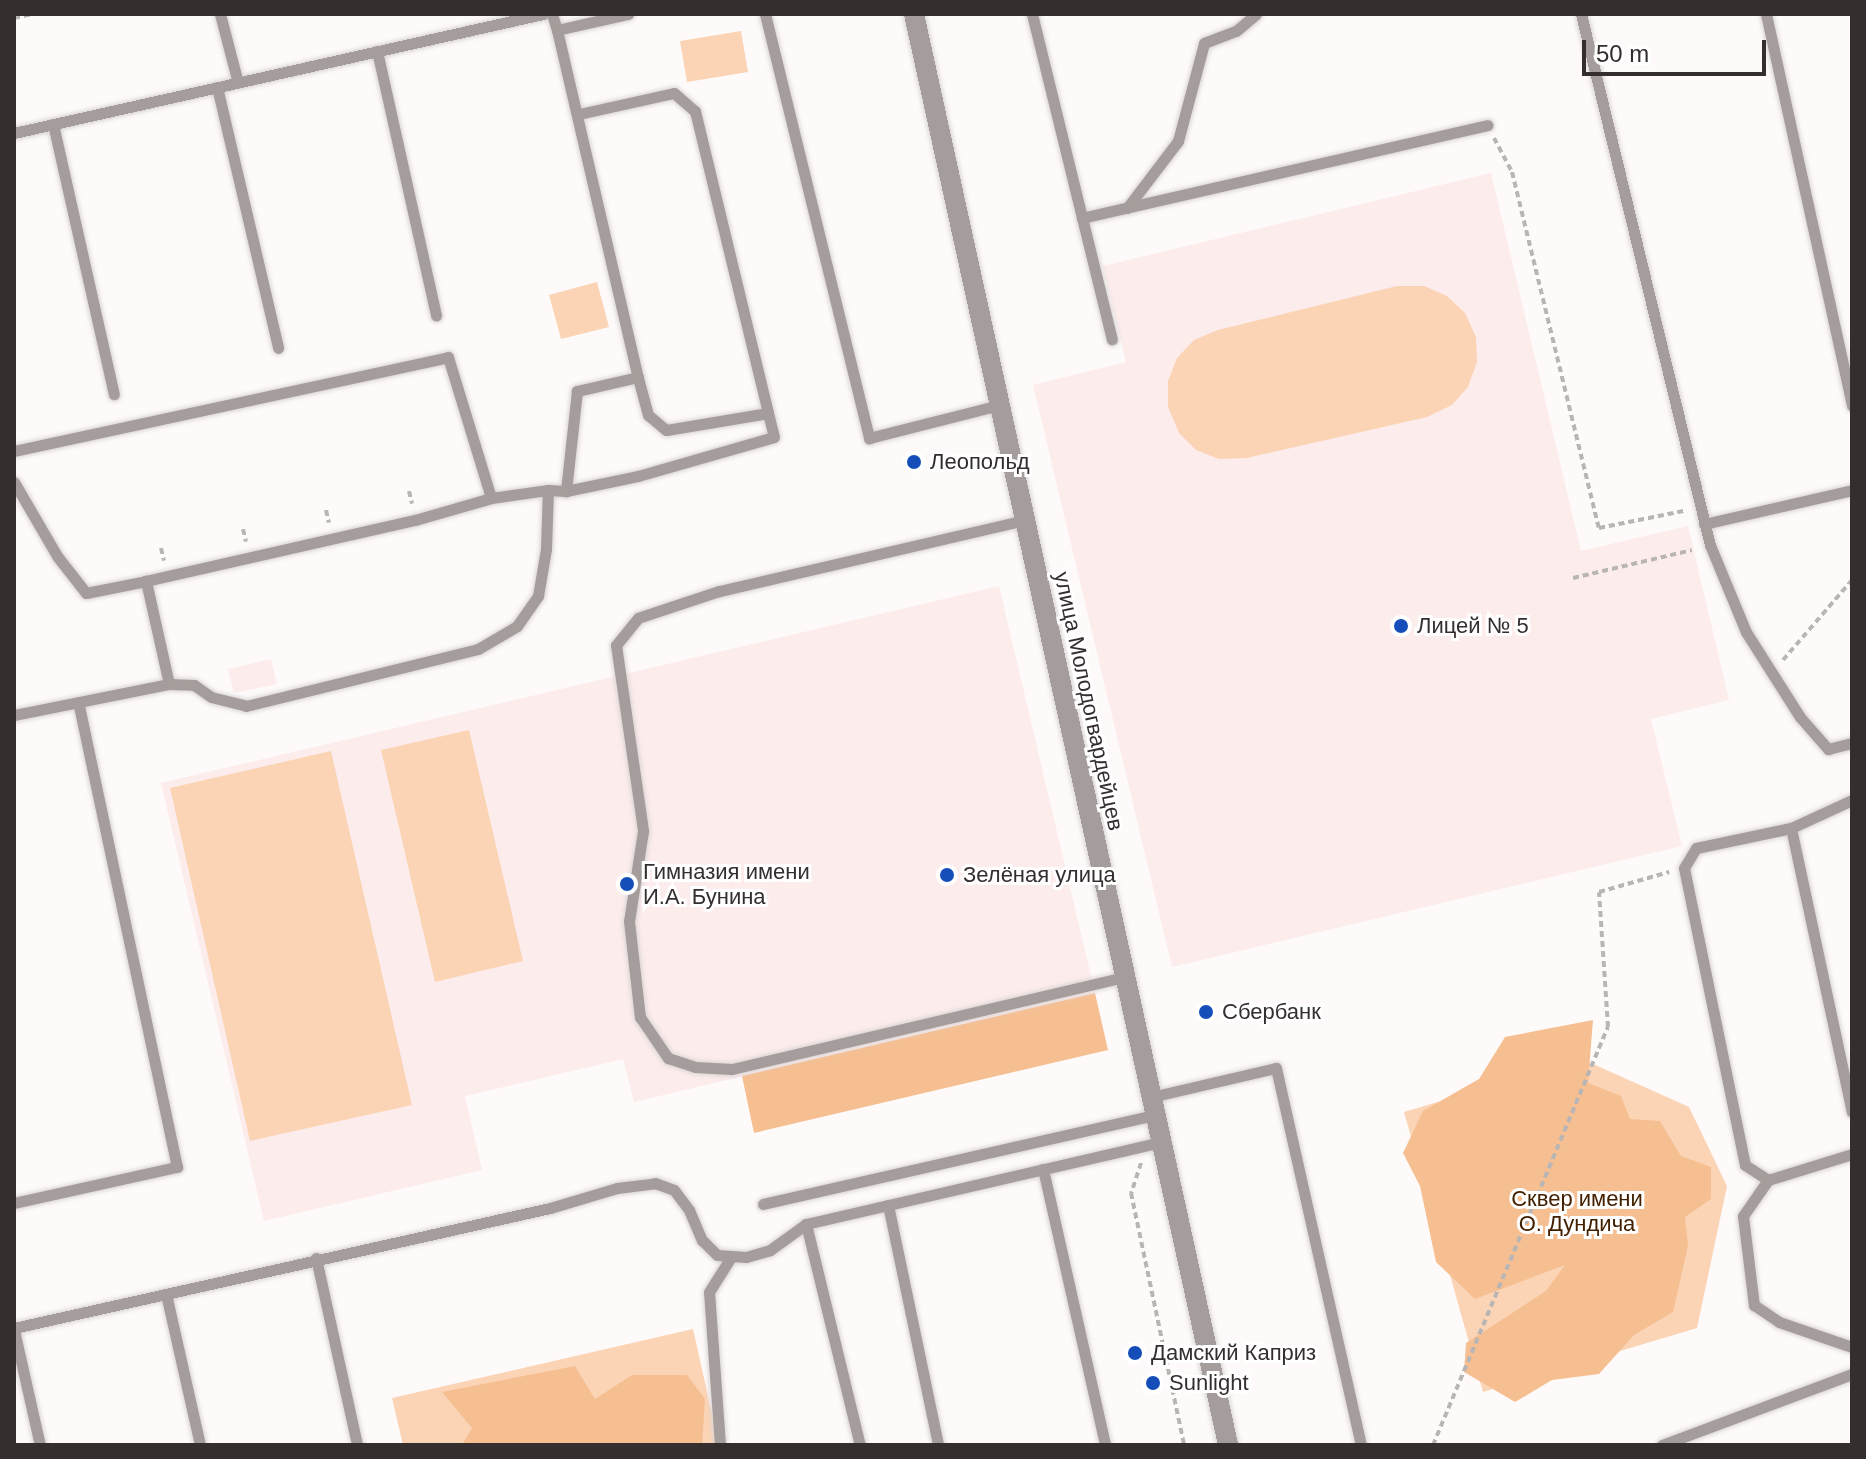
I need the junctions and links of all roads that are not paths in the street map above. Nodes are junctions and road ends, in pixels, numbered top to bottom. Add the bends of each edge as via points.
1 (220, 14) edge
2 (543, 14) edge
3 (552, 14) edge
4 (628, 14) edge
5 (765, 14) edge
6 (914, 14) edge
7 (1032, 14) edge
8 (1256, 14) edge
9 (1581, 14) edge
10 (1766, 14) edge
11 (557, 30) junction
12 (377, 51) junction
13 (238, 83) junction
14 (217, 87) junction
15 (579, 114) junction
16 (53, 124) junction
17 (1487, 125) road end
18 (14, 133) edge
19 (1127, 208) junction
20 (1082, 218) junction
21 (436, 315) dead end
22 (1112, 339) dead end
23 (278, 348) dead end
24 (638, 377) junction
25 (114, 394) dead end
26 (999, 405) junction
27 (1852, 406) edge
28 (768, 413) junction
29 (14, 451) edge
30 (14, 482) edge
31 (548, 490) junction
32 (1852, 490) edge
33 (566, 491) junction
34 (491, 498) junction
35 (1025, 520) junction
36 (1704, 524) junction
37 (146, 581) junction
38 (169, 684) junction
39 (78, 702) junction
40 (14, 715) edge
41 (1852, 743) edge
42 (1852, 800) edge
43 (1791, 828) junction
44 (1125, 977) junction
45 (1153, 1106) junction
46 (1852, 1112) edge
47 (1161, 1142) junction
48 (1852, 1154) edge
49 (1043, 1169) junction
50 (1768, 1180) junction
51 (14, 1203) edge
52 (763, 1204) dead end
53 (888, 1205) junction
54 (806, 1224) junction
55 (731, 1257) junction
56 (316, 1258) junction
57 (166, 1294) junction
58 (14, 1329) edge
59 (1852, 1347) edge
60 (1852, 1374) edge
61 (40, 1445) edge
62 (200, 1445) edge
63 (357, 1445) edge
64 (720, 1445) edge
65 (860, 1445) edge
66 (938, 1445) edge
67 (1105, 1445) edge
68 (1228, 1445) edge
69 (1361, 1445) edge
70 (1662, 1445) edge

1 - 13 lane
2 - 12 lane
3 - 11 lane
4 - 11 lane
5 - 26 lane via 869,438
6 - 26 street, улица Молодогвардейцев
7 - 20 lane
8 - 19 lane via 1236,31 1204,43 1178,141
9 - 36 lane
10 - 27 lane
11 - 15 lane
12 - 13 lane
12 - 21 lane
13 - 14 lane
14 - 16 lane
14 - 23 lane
15 - 24 lane
15 - 28 lane via 674,93 695,111
16 - 18 lane
16 - 25 lane
17 - 19 lane
19 - 20 lane
20 - 22 lane
24 - 28 lane via 648,415 666,430
24 - 33 lane via 577,391
26 - 35 street, улица Молодогвардейцев
28 - 33 lane via 774,437
29 - 34 lane via 448,357
30 - 37 lane via 57,556 86,593
31 - 33 lane
31 - 34 lane
31 - 38 lane via 538,596 517,626 478,649 246,706 211,697 194,685
32 - 36 lane
34 - 37 lane
35 - 44 street, улица Молодогвардейцев
35 - 44 lane via 719,591 638,618 616,645 643,831 629,921 640,1017 668,1058 695,1067 732,1069
36 - 41 lane via 1746,632 1771,674 1828,749
37 - 38 lane
38 - 39 lane
39 - 40 lane
39 - 51 lane via 177,1167
42 - 43 lane
43 - 46 lane
43 - 50 lane via 1696,848 1684,868 1745,1165
44 - 45 street, улица Молодогвардейцев
45 - 47 street, улица Молодогвардейцев
45 - 52 lane
45 - 69 lane via 1276,1068
47 - 49 lane
47 - 68 street, улица Молодогвардейцев
48 - 50 lane
49 - 53 lane
49 - 67 lane
50 - 59 lane via 1743,1216 1754,1305 1779,1322
53 - 54 lane
53 - 66 lane
54 - 55 lane via 770,1250
54 - 65 lane
55 - 56 lane via 717,1255 702,1240 674,1190 655,1183
55 - 64 lane via 709,1292
56 - 57 lane
56 - 63 lane
57 - 58 lane
57 - 62 lane
58 - 61 lane
60 - 70 lane

